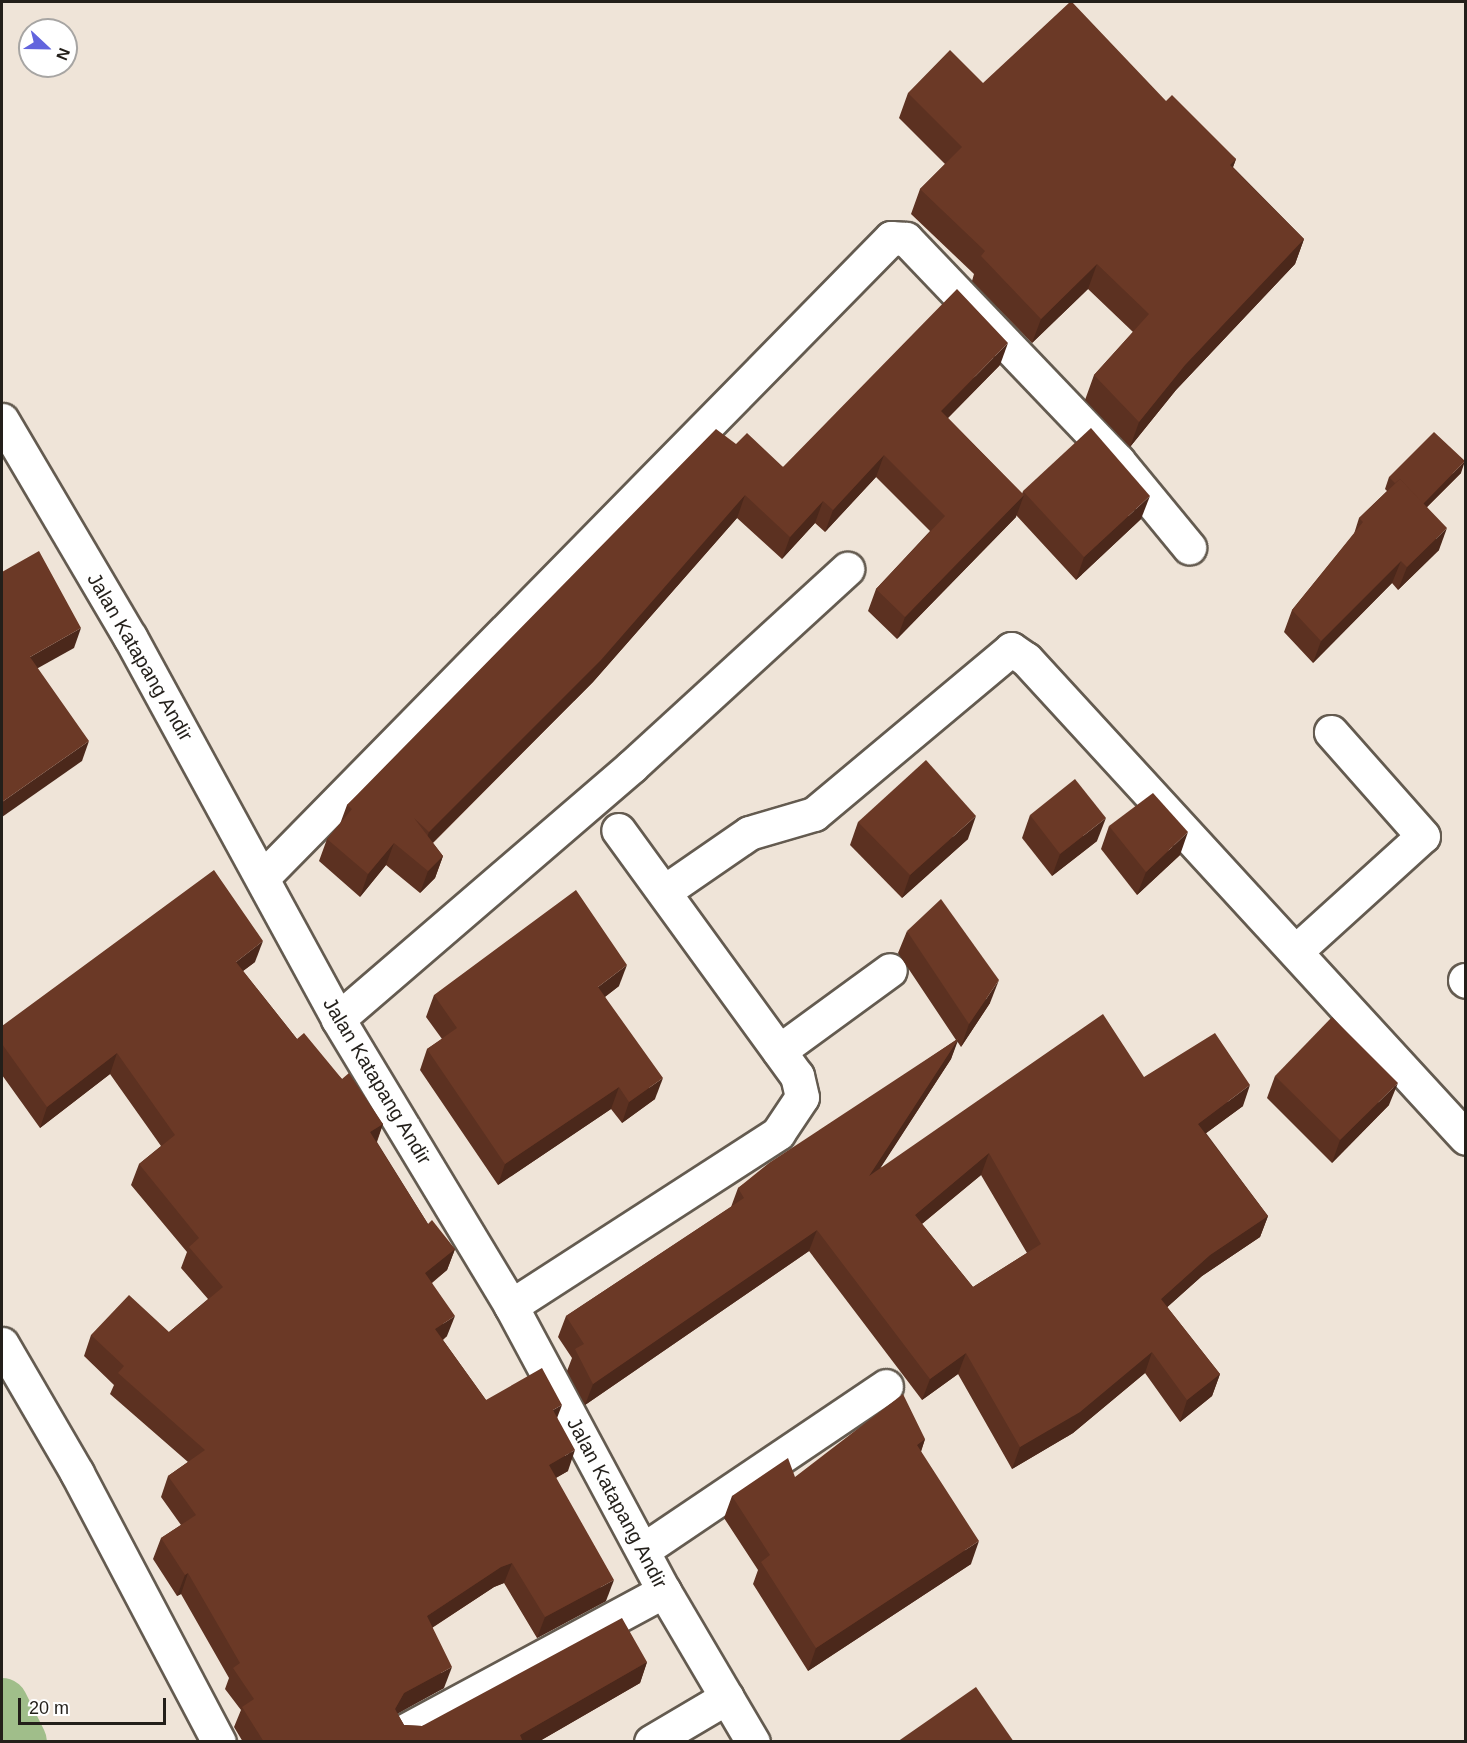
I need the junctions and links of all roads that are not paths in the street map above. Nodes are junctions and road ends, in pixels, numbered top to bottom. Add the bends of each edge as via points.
1 (2, 420) edge
2 (1190, 547) dead end
3 (847, 569) dead end
4 (1331, 732) dead end
5 (618, 830) dead end
6 (263, 878) junction
7 (665, 891) junction
8 (1296, 951) junction
9 (890, 970) dead end
10 (338, 1019) junction
11 (780, 1051) junction
12 (1466, 1138) edge
13 (512, 1306) junction
14 (2, 1344) edge
15 (886, 1386) dead end
16 (643, 1550) junction
17 (664, 1591) junction
18 (728, 1697) junction
19 (406, 1730) edge
20 (219, 1742) edge
21 (651, 1742) edge
22 (753, 1742) edge

1 - 6 street, Jalan Katapang Andir via 130,637
2 - 6 street via 1118,461 906,239 891,238
3 - 10 street via 632,766
4 - 8 street via 1423,836
5 - 7 street
6 - 10 street, Jalan Katapang Andir
7 - 8 street via 750,832 814,813 1011,649 1026,659
7 - 11 street
8 - 12 street
9 - 11 street
10 - 13 street, Jalan Katapang Andir
11 - 13 street via 797,1076 802,1097 778,1133
13 - 16 street, Jalan Katapang Andir
14 - 20 street via 77,1473
15 - 16 street
16 - 17 street, Jalan Katapang Andir
17 - 18 street, Jalan Katapang Andir
17 - 19 street
18 - 21 street
18 - 22 street, Jalan Katapang Andir

